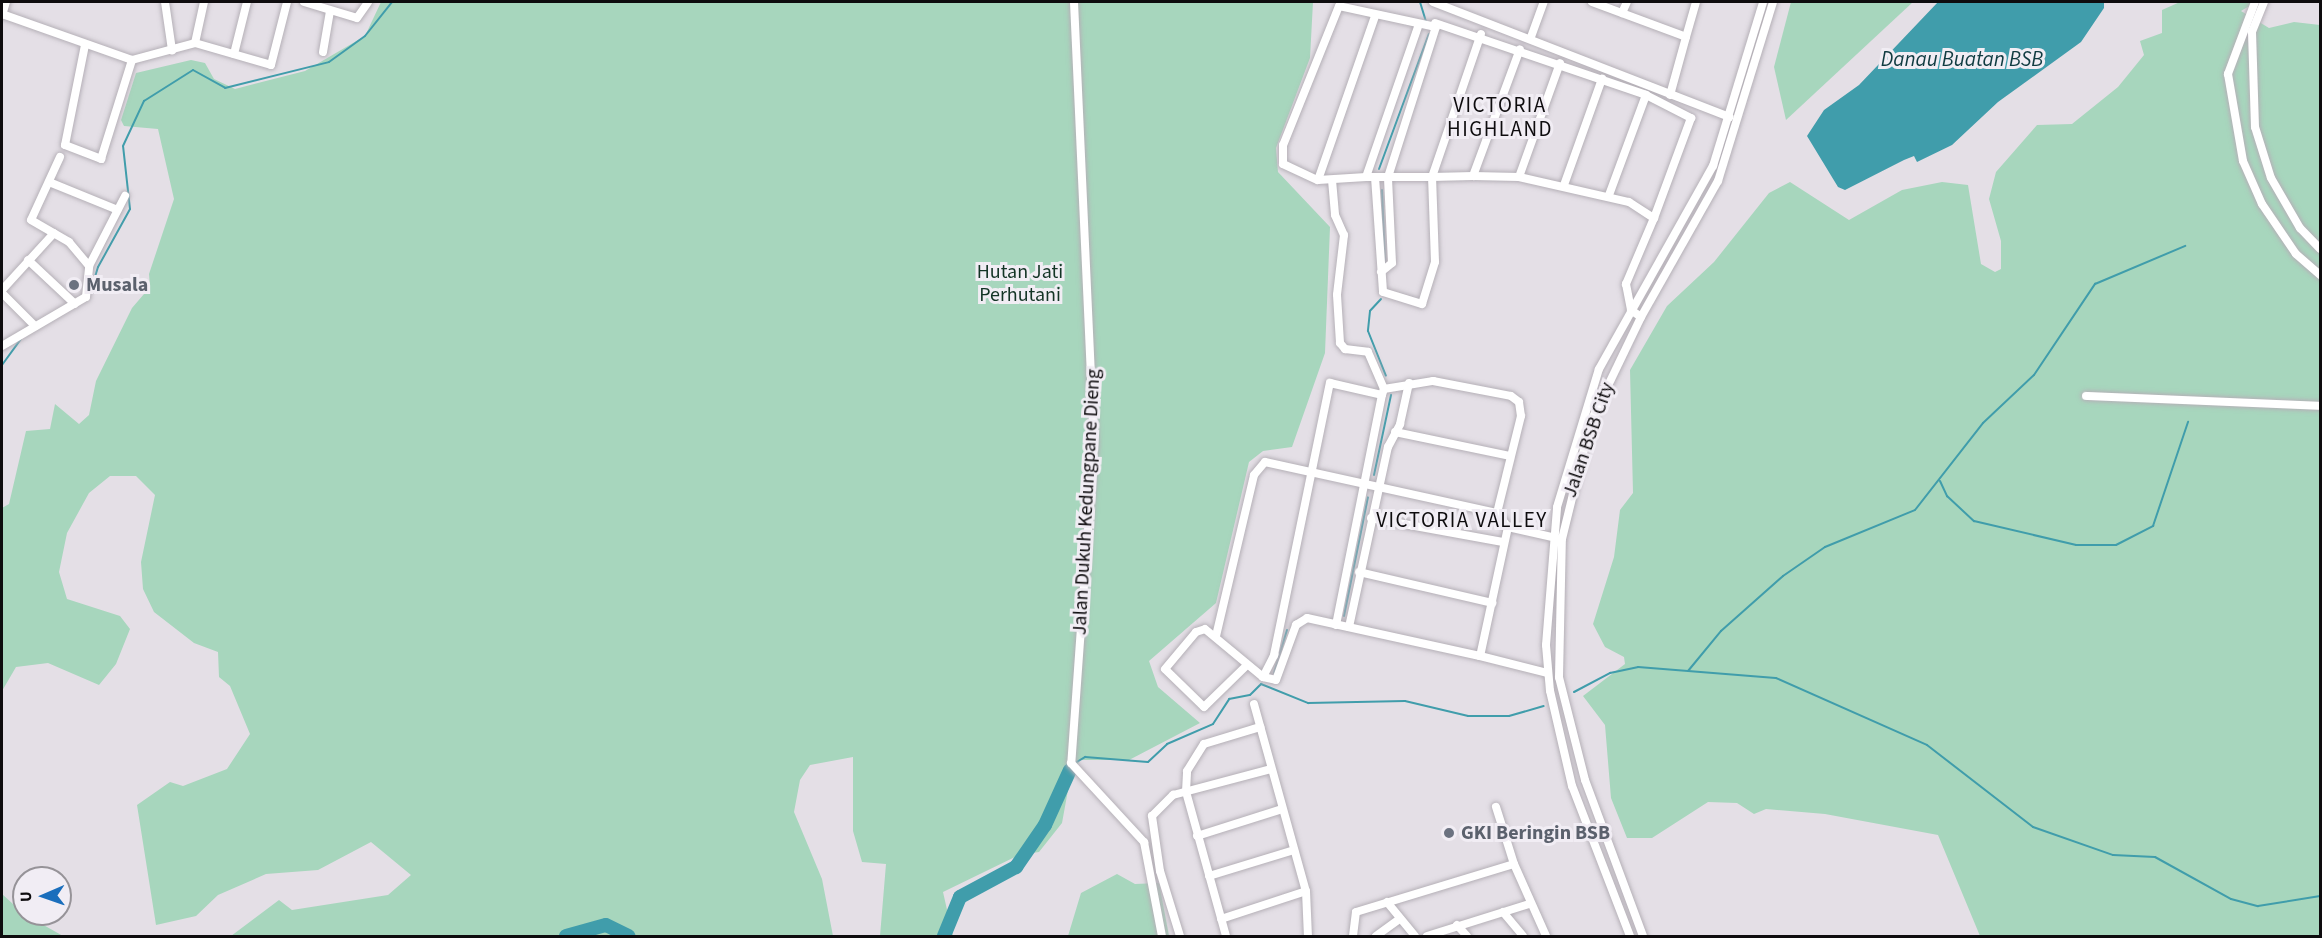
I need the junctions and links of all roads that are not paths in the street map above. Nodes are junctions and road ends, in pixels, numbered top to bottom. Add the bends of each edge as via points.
1 (6, 2) edge
2 (165, 2) edge
3 (204, 2) edge
4 (247, 2) edge
5 (287, 2) edge
6 (304, 2) edge
7 (368, 2) edge
8 (1074, 2) edge
9 (1433, 2) edge
10 (1544, 2) edge
11 (1592, 2) edge
12 (1627, 2) edge
13 (1696, 2) edge
14 (1763, 2) edge
15 (1773, 2) edge
16 (2255, 2) edge
17 (2264, 2) edge
18 (326, 7) edge
19 (1622, 13) junction
20 (2, 14) edge
21 (1375, 16) junction
22 (1435, 23) junction
23 (1418, 27) junction
24 (1481, 34) junction
25 (1531, 37) junction
26 (1686, 37) junction
27 (195, 43) junction
28 (85, 45) junction
29 (1520, 49) junction
30 (172, 50) junction
31 (323, 52) dead end
32 (234, 54) junction
33 (132, 60) junction
34 (1560, 63) junction
35 (1602, 79) junction
36 (1646, 95) junction
37 (1670, 95) junction
38 (1730, 117) junction
39 (60, 157) dead end
40 (1473, 176) junction
41 (1370, 177) junction
42 (1388, 177) junction
43 (1432, 177) junction
44 (1520, 177) junction
45 (1318, 180) junction
46 (1332, 180) junction
47 (49, 182) junction
48 (1564, 185) junction
49 (1609, 195) junction
50 (125, 196) dead end
51 (118, 210) junction
52 (1654, 218) junction
53 (54, 233) junction
54 (2320, 249) edge
55 (28, 260) junction
56 (89, 266) junction
57 (1381, 272) junction
58 (2320, 275) edge
59 (1626, 284) junction
60 (2, 292) edge
61 (1640, 296) junction
62 (75, 304) junction
63 (1631, 310) junction
64 (1641, 317) junction
65 (35, 326) junction
66 (2, 346) edge
67 (1409, 383) junction
68 (1383, 392) junction
69 (2086, 396) dead end
70 (2320, 406) edge
71 (1395, 432) junction
72 (1510, 456) junction
73 (1312, 471) junction
74 (1362, 483) junction
75 (1378, 487) junction
76 (1497, 513) junction
77 (1371, 518) junction
78 (1508, 527) junction
79 (1558, 538) junction
80 (1503, 542) junction
81 (1359, 572) junction
82 (1492, 603) junction
83 (1336, 625) junction
84 (1349, 627) junction
85 (1216, 636) junction
86 (1480, 656) junction
87 (1246, 665) junction
88 (1547, 673) junction
89 (1263, 677) junction
90 (1254, 704) dead end
91 (1260, 727) junction
92 (1271, 769) junction
93 (1186, 792) junction
94 (1496, 807) dead end
95 (1282, 809) junction
96 (1197, 836) junction
97 (1294, 850) junction
98 (1514, 864) junction
99 (1209, 876) junction
100 (1306, 891) junction
101 (1387, 902) junction
102 (1529, 904) junction
103 (1503, 912) junction
104 (1221, 919) junction
105 (1399, 919) junction
106 (1457, 925) junction
107 (1162, 936) edge
108 (1180, 936) edge
109 (1226, 936) edge
110 (1308, 936) edge
111 (1353, 936) edge
112 (1376, 936) edge
113 (1415, 936) edge
114 (1427, 936) edge
115 (1467, 936) edge
116 (1522, 936) edge
117 (1546, 936) edge
118 (1630, 936) edge
119 (1643, 936) edge

1 - 20 street
2 - 30 street
3 - 27 street
4 - 32 street
5 - 32 street via 271,65
6 - 18 street
7 - 18 street via 357,18
8 - 107 street, Jalan Dukuh Kedungpane Dieng via 1095,375 1072,767 1144,842
9 - 25 street
10 - 25 street
11 - 19 street
12 - 19 street
13 - 26 street
14 - 38 street, Jalan BSB City
15 - 64 street, Jalan BSB City via 1718,181
16 - 58 street via 2228,74 2243,161 2262,204 2296,254
17 - 54 street via 2252,32 2255,127 2271,178 2300,228
18 - 31 street
19 - 26 street
20 - 28 street
21 - 23 street
21 - 45 street
21 - 45 street via 1342,6 1332,11 1283,145 1283,164
22 - 23 street
22 - 24 street
22 - 42 street
23 - 41 street
24 - 29 street
24 - 43 street
25 - 37 street
26 - 37 street
27 - 30 street
27 - 32 street
28 - 33 street
28 - 33 street via 65,145 105,158
29 - 34 street
29 - 40 street
30 - 33 street
34 - 35 street
34 - 44 street
35 - 36 street
35 - 48 street
36 - 49 street
36 - 52 street via 1691,118
37 - 38 street
38 - 61 street, Jalan BSB City via 1698,199
39 - 47 street
40 - 43 street
40 - 44 street
41 - 42 street
41 - 46 street
41 - 57 street
42 - 43 street
42 - 57 street via 1392,263
43 - 57 street via 1435,262 1425,303 1386,296
44 - 48 street
45 - 46 street
46 - 68 street via 1333,208 1344,235 1337,295 1340,343 1345,349 1368,352
47 - 51 street
47 - 53 street via 31,217
48 - 49 street
49 - 52 street
50 - 51 street
51 - 56 street
52 - 59 street
53 - 55 street
53 - 56 street
55 - 60 street
55 - 62 street
56 - 62 street via 88,293
59 - 61 street
59 - 63 street
60 - 65 street
61 - 63 street, Jalan BSB City
62 - 65 street
63 - 64 street
63 - 79 street, Jalan BSB City via 1583,412
64 - 79 street, Jalan BSB City via 1591,421
65 - 66 street
67 - 68 street
67 - 71 street
67 - 72 street via 1433,381 1511,396 1521,408
68 - 73 street via 1330,382
68 - 74 street
69 - 70 street
71 - 72 street
71 - 75 street
72 - 76 street
73 - 74 street
73 - 85 street via 1270,462 1257,469
73 - 89 street via 1274,655
74 - 75 street
74 - 83 street
75 - 76 street
75 - 77 street
76 - 78 street
77 - 80 street
77 - 81 street
78 - 79 street
78 - 80 street
79 - 88 street, Jalan BSB City
79 - 119 street, Jalan BSB City via 1556,650 1570,732 1615,872
80 - 82 street
81 - 82 street
81 - 84 street
82 - 86 street
83 - 84 street
83 - 89 street via 1301,619 1279,677
84 - 86 street
85 - 87 street
85 - 87 street via 1205,629 1196,632 1167,665 1168,677 1206,707
86 - 88 street
87 - 89 street
88 - 118 street, Jalan BSB City via 1572,786
90 - 91 street
91 - 92 street
91 - 93 street via 1198,749 1187,771
92 - 93 street
92 - 95 street
93 - 96 street
93 - 108 street via 1166,798 1150,826
94 - 98 street
95 - 96 street
95 - 97 street
96 - 99 street
97 - 99 street
97 - 100 street
98 - 101 street
98 - 102 street
99 - 104 street
100 - 104 street
100 - 110 street
101 - 105 street
101 - 111 street via 1356,912
102 - 103 street
102 - 117 street
103 - 106 street
103 - 116 street
104 - 109 street
105 - 112 street
105 - 113 street
106 - 114 street
106 - 115 street

